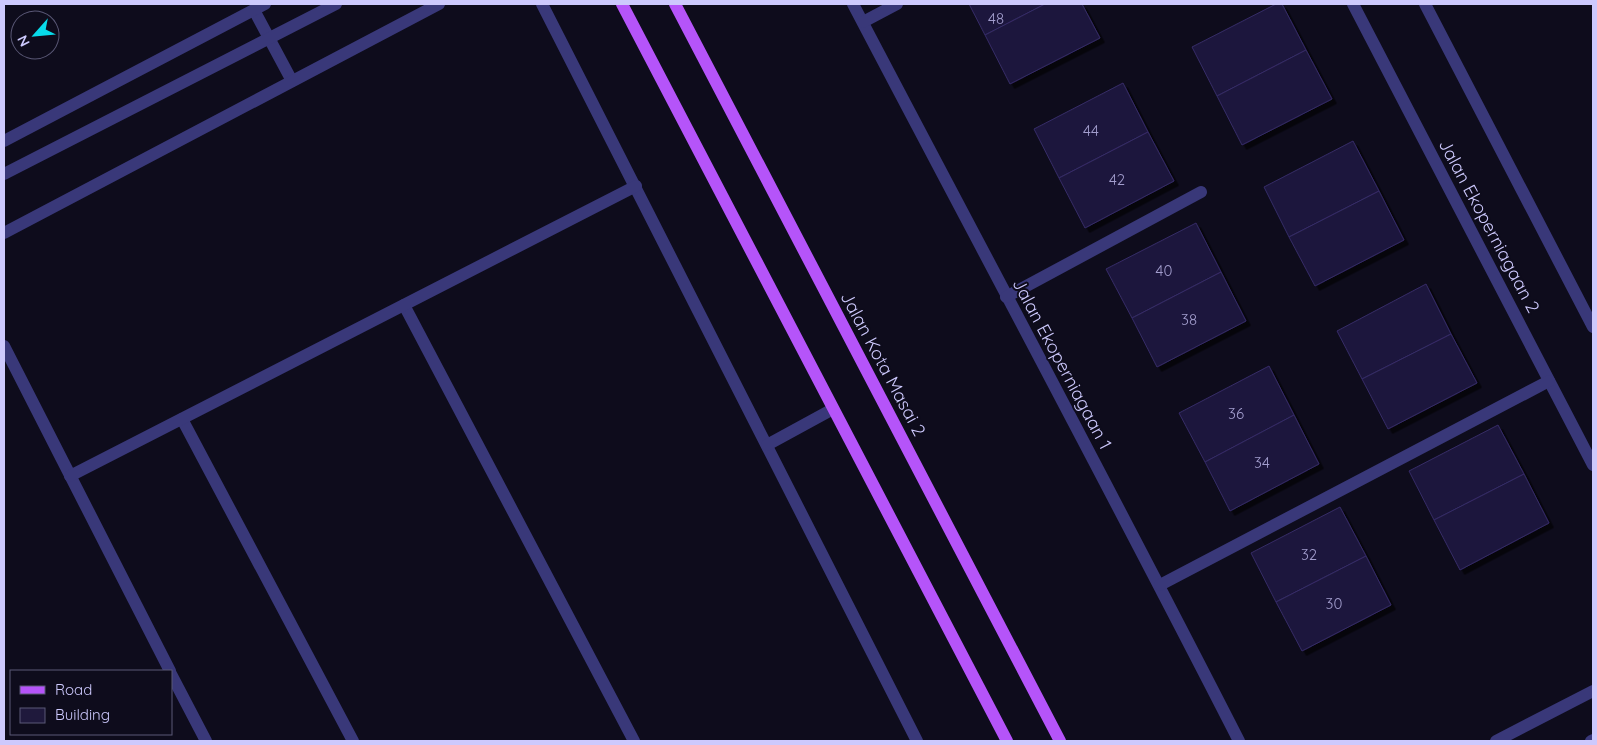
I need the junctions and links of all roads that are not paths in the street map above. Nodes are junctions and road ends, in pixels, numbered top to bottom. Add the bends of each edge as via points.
1 (336, 4) edge
2 (439, 4) edge
3 (542, 4) edge
4 (622, 4) edge
5 (675, 4) edge
6 (854, 4) edge
7 (897, 4) edge
8 (1353, 4) edge
9 (1425, 4) edge
10 (260, 7) edge
11 (863, 22) junction
12 (269, 38) junction
13 (292, 81) junction
14 (4, 141) edge
15 (4, 174) edge
16 (636, 186) junction
17 (1201, 192) dead end
18 (4, 233) edge
19 (1006, 297) junction
20 (404, 305) junction
21 (1593, 327) edge
22 (4, 346) edge
23 (1549, 380) junction
24 (833, 409) junction
25 (182, 419) junction
26 (767, 444) junction
27 (1593, 465) edge
28 (70, 476) junction
29 (1160, 585) junction
30 (170, 670) edge
31 (172, 674) edge
32 (1593, 691) edge
33 (206, 741) edge
34 (353, 741) edge
35 (634, 741) edge
36 (917, 741) edge
37 (1006, 741) edge
38 (1060, 741) edge
39 (1239, 741) edge
40 (1496, 741) edge

1 - 12 street
2 - 13 street
3 - 16 street
4 - 24 main road
5 - 38 main road, Jalan Kota Masai 2
6 - 11 street, Jalan Ekoperniagaan 1
7 - 11 street
8 - 23 street, Jalan Ekoperniagaan 2
9 - 21 street
10 - 12 street
10 - 14 street
11 - 19 street, Jalan Ekoperniagaan 1
12 - 13 street
12 - 15 street
13 - 18 street
16 - 20 street
16 - 26 street
17 - 19 street
19 - 29 street, Jalan Ekoperniagaan 1
20 - 25 street
20 - 35 street
22 - 28 street
23 - 27 street, Jalan Ekoperniagaan 2
23 - 29 street
24 - 26 street
24 - 37 main road
25 - 28 street
25 - 34 street
26 - 36 street
28 - 30 street
29 - 39 street, Jalan Ekoperniagaan 1
31 - 33 street
32 - 40 street

